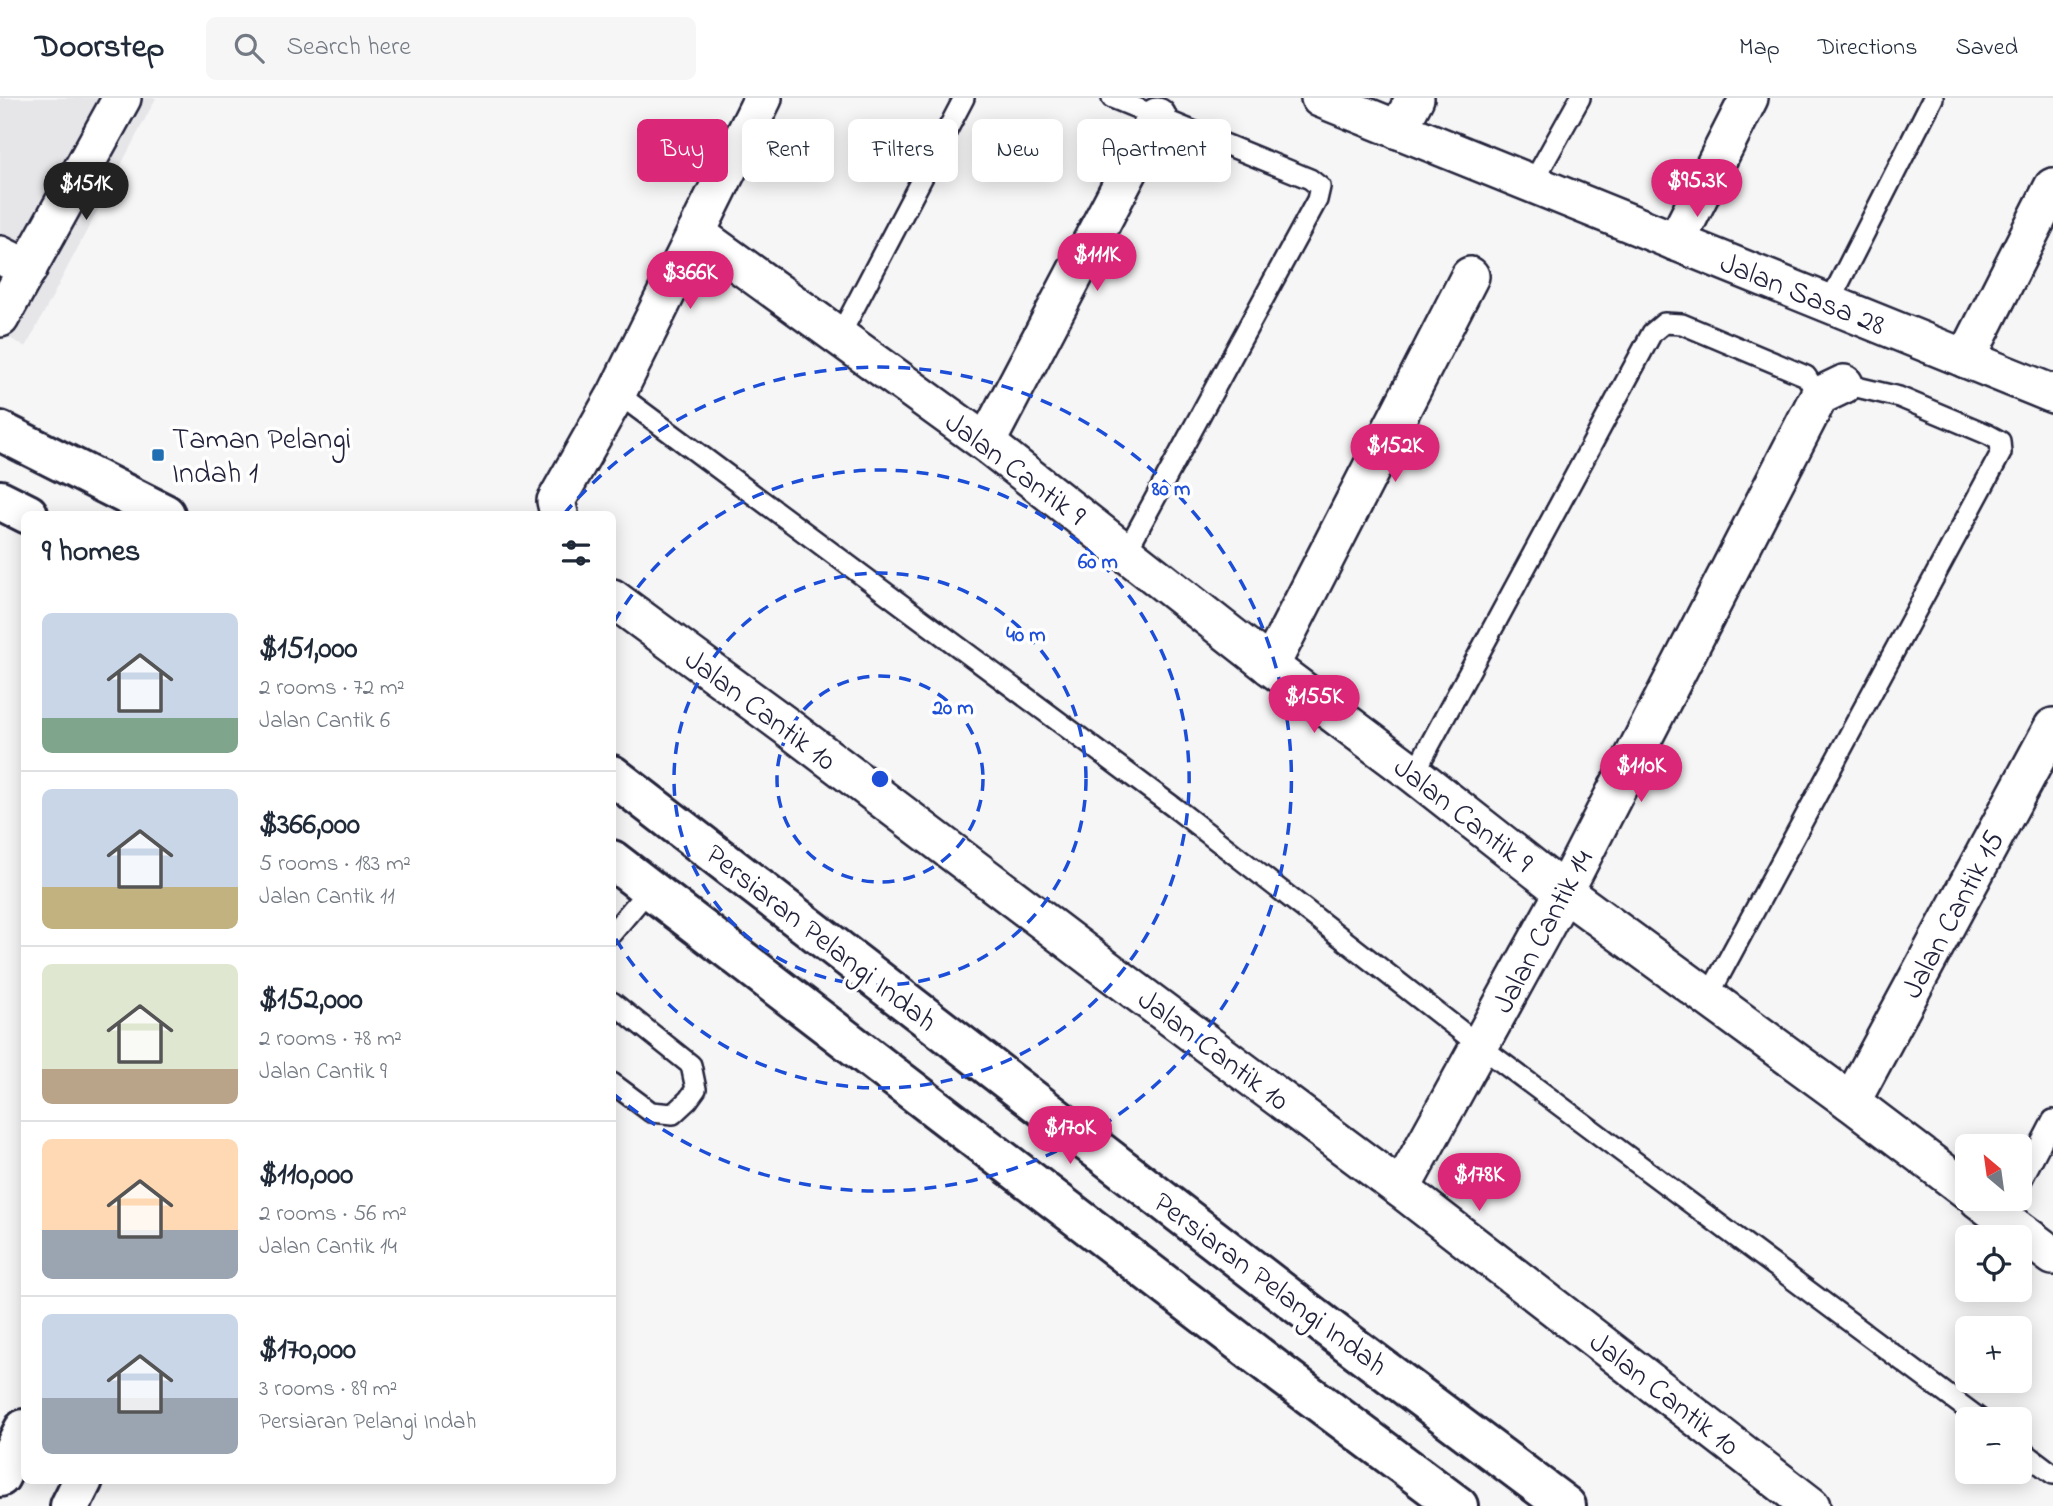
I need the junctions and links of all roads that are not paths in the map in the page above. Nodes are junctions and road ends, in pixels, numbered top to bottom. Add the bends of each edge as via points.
1 (122, 98) edge
2 (763, 98) edge
3 (964, 98) edge
4 (1112, 98) edge
5 (1320, 98) edge
6 (1580, 98) edge
7 (1749, 98) edge
8 (1933, 98) edge
9 (1406, 114) edge
10 (1157, 117) junction
11 (1532, 184) junction
12 (2053, 187) edge
13 (696, 233) junction
14 (1676, 242) junction
15 (14, 262) edge
16 (1470, 276) dead end
17 (1829, 303) junction
18 (0, 318) edge
19 (839, 337) junction
20 (1966, 359) junction
21 (1831, 390) junction
22 (617, 393) junction
23 (2053, 394) edge
24 (0, 431) edge
25 (986, 443) junction
26 (0, 500) edge
27 (22, 511) edge
28 (159, 511) edge
29 (558, 511) edge
30 (1126, 552) junction
31 (616, 601) edge
32 (1270, 666) junction
33 (2053, 727) edge
34 (1413, 774) junction
35 (616, 778) edge
36 (624, 870) edge
37 (1564, 892) junction
38 (616, 912) edge
39 (1708, 997) junction
40 (616, 1005) edge
41 (1480, 1046) junction
42 (616, 1086) edge
43 (1852, 1102) junction
44 (2053, 1120) edge
45 (2032, 1160) edge
46 (1955, 1181) edge
47 (1401, 1189) junction
48 (2004, 1211) edge
49 (2053, 1256) edge
50 (1964, 1407) edge
51 (21, 1435) edge
52 (2032, 1458) edge
53 (2053, 1474) edge
54 (0, 1477) edge
55 (81, 1484) edge
56 (70, 1506) edge
57 (1458, 1506) edge
58 (1566, 1506) edge
59 (1811, 1506) edge

1 - 15 street
2 - 13 street
3 - 19 lane
4 - 10 lane
5 - 9 street, Jalan Sasa 28
6 - 11 lane
7 - 14 street
8 - 17 lane
9 - 11 street, Jalan Sasa 28
10 - 25 street
10 - 30 lane via 1320,187
11 - 14 street, Jalan Sasa 28
12 - 20 street
13 - 19 street, Jalan Cantik 9
13 - 22 street
14 - 17 street, Jalan Sasa 28
15 - 18 street
16 - 32 street
17 - 20 street, Jalan Sasa 28
19 - 25 street, Jalan Cantik 9
20 - 23 street, Jalan Sasa 28
21 - 34 lane via 1682,324 1664,323 1652,333
21 - 37 street, Jalan Cantik 14
21 - 39 lane via 1899,397 2000,441 2001,453
22 - 29 street via 556,501
22 - 41 lane via 1179,811
24 - 28 main road
25 - 30 street, Jalan Cantik 9
26 - 27 main road
30 - 32 street, Jalan Cantik 9
31 - 47 street, Jalan Cantik 10
32 - 34 street, Jalan Cantik 9
33 - 43 street, Jalan Cantik 15
34 - 37 street, Jalan Cantik 9
35 - 58 main road, Persiaran Pelangi Indah via 1327,1328
36 - 38 lane
36 - 57 main road
37 - 39 street, Jalan Cantik 9
37 - 41 street, Jalan Cantik 14
39 - 43 street, Jalan Cantik 9
40 - 42 lane via 691,1065 696,1089 673,1114 651,1112
41 - 47 street, Jalan Cantik 14
41 - 50 lane
43 - 46 street, Jalan Cantik 9
44 - 45 lane
47 - 59 street, Jalan Cantik 10
48 - 49 street
51 - 54 main road
52 - 53 lane
55 - 56 main road

